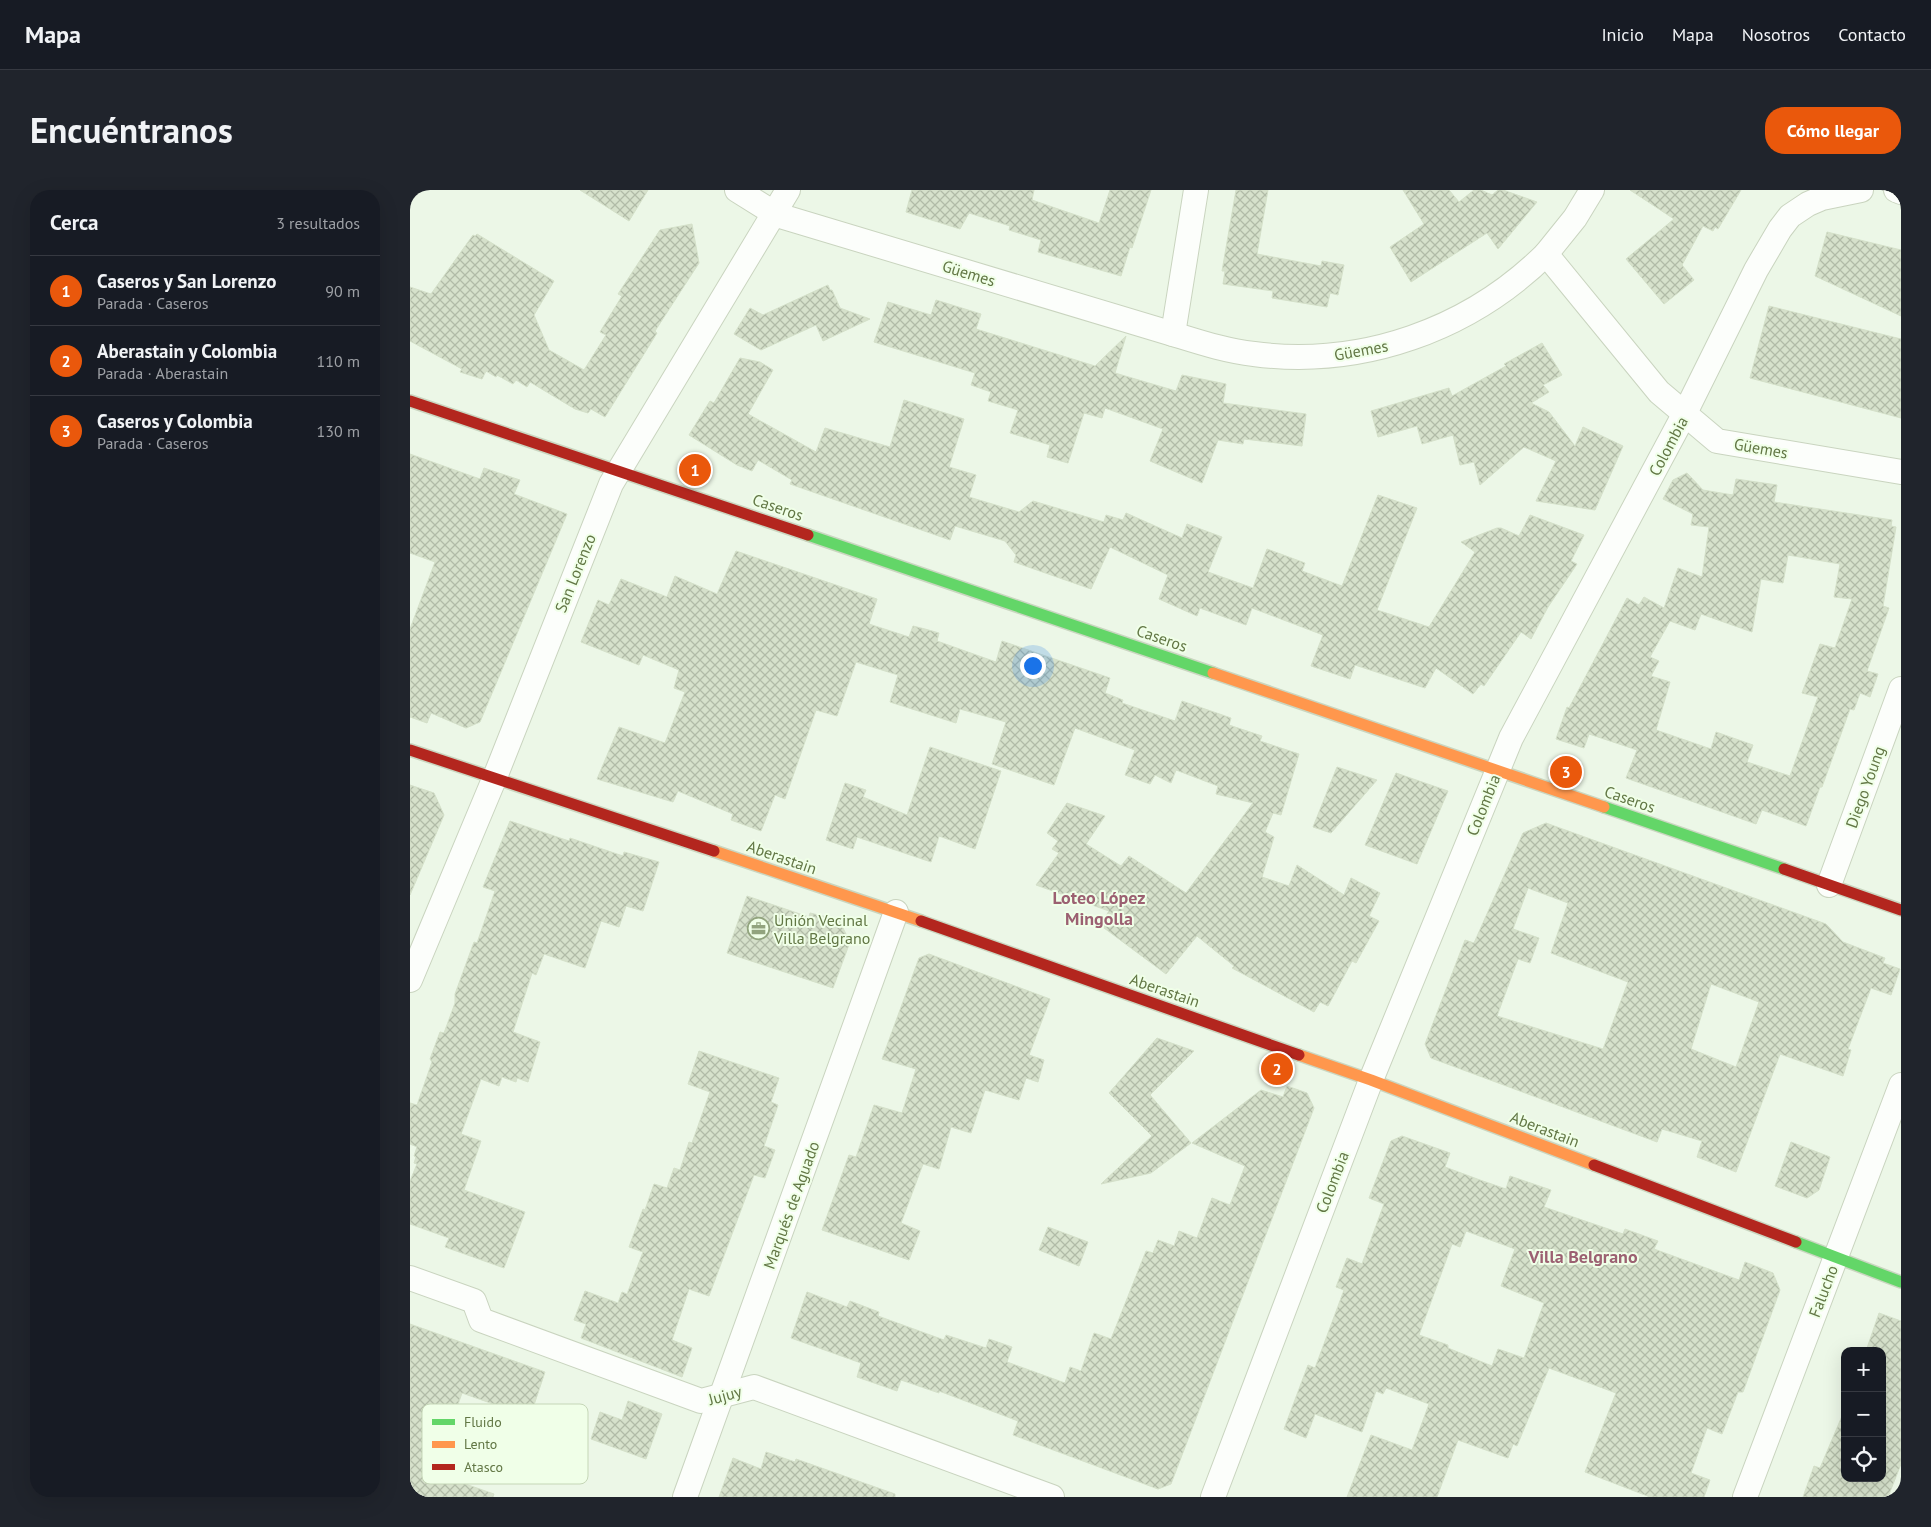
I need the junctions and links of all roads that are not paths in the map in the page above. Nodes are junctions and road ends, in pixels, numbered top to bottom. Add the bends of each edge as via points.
1 (737, 190) edge
2 (788, 190) edge
3 (1196, 190) edge
4 (1592, 190) edge
5 (1861, 190) edge
6 (1896, 190) edge
7 (1901, 192) edge
8 (774, 213) junction
9 (1546, 254) junction
10 (1172, 334) junction
11 (410, 401) edge
12 (1685, 413) junction
13 (619, 471) junction
14 (1901, 472) edge
15 (1901, 689) edge
16 (410, 750) edge
17 (1497, 770) junction
18 (495, 777) junction
19 (1829, 885) junction
20 (1901, 910) edge
21 (896, 912) junction
22 (410, 980) edge
23 (1371, 1080) junction
24 (1901, 1085) edge
25 (1836, 1257) junction
26 (410, 1278) edge
27 (1901, 1282) edge
28 (722, 1396) junction
29 (686, 1497) edge
30 (1052, 1497) edge
31 (1213, 1497) edge
32 (1745, 1497) edge

1 - 8 street, Güemes
2 - 8 street, San Lorenzo
3 - 10 street
4 - 9 street via 1575,218
5 - 12 street, Colombia via 1816,200 1786,220 1756,270
6 - 7 street
8 - 10 street, Güemes
8 - 13 street, San Lorenzo
9 - 10 street, Güemes via 1523,276 1478,308 1435,330 1381,348 1328,356 1276,356 1231,351
9 - 12 street, Güemes via 1659,392
11 - 13 street, Caseros
12 - 14 street, Güemes via 1717,441
12 - 17 street, Colombia via 1511,738
13 - 17 street, Caseros
13 - 18 street, San Lorenzo via 611,484
15 - 19 street, Diego Young
16 - 18 street, Aberastain
17 - 19 street, Caseros
17 - 23 street, Colombia
18 - 21 street, Aberastain
18 - 22 street, San Lorenzo
19 - 20 street, Caseros
21 - 23 street, Aberastain
21 - 28 street, Marqués de Aguado
23 - 25 street, Aberastain
23 - 31 street, Colombia
24 - 25 street, Falucho
25 - 27 street, Aberastain
25 - 32 street, Falucho
26 - 28 street, Jujuy via 474,1301 481,1320 701,1401
28 - 29 street, Marqués de Aguado
28 - 30 street, Jujuy via 754,1387

